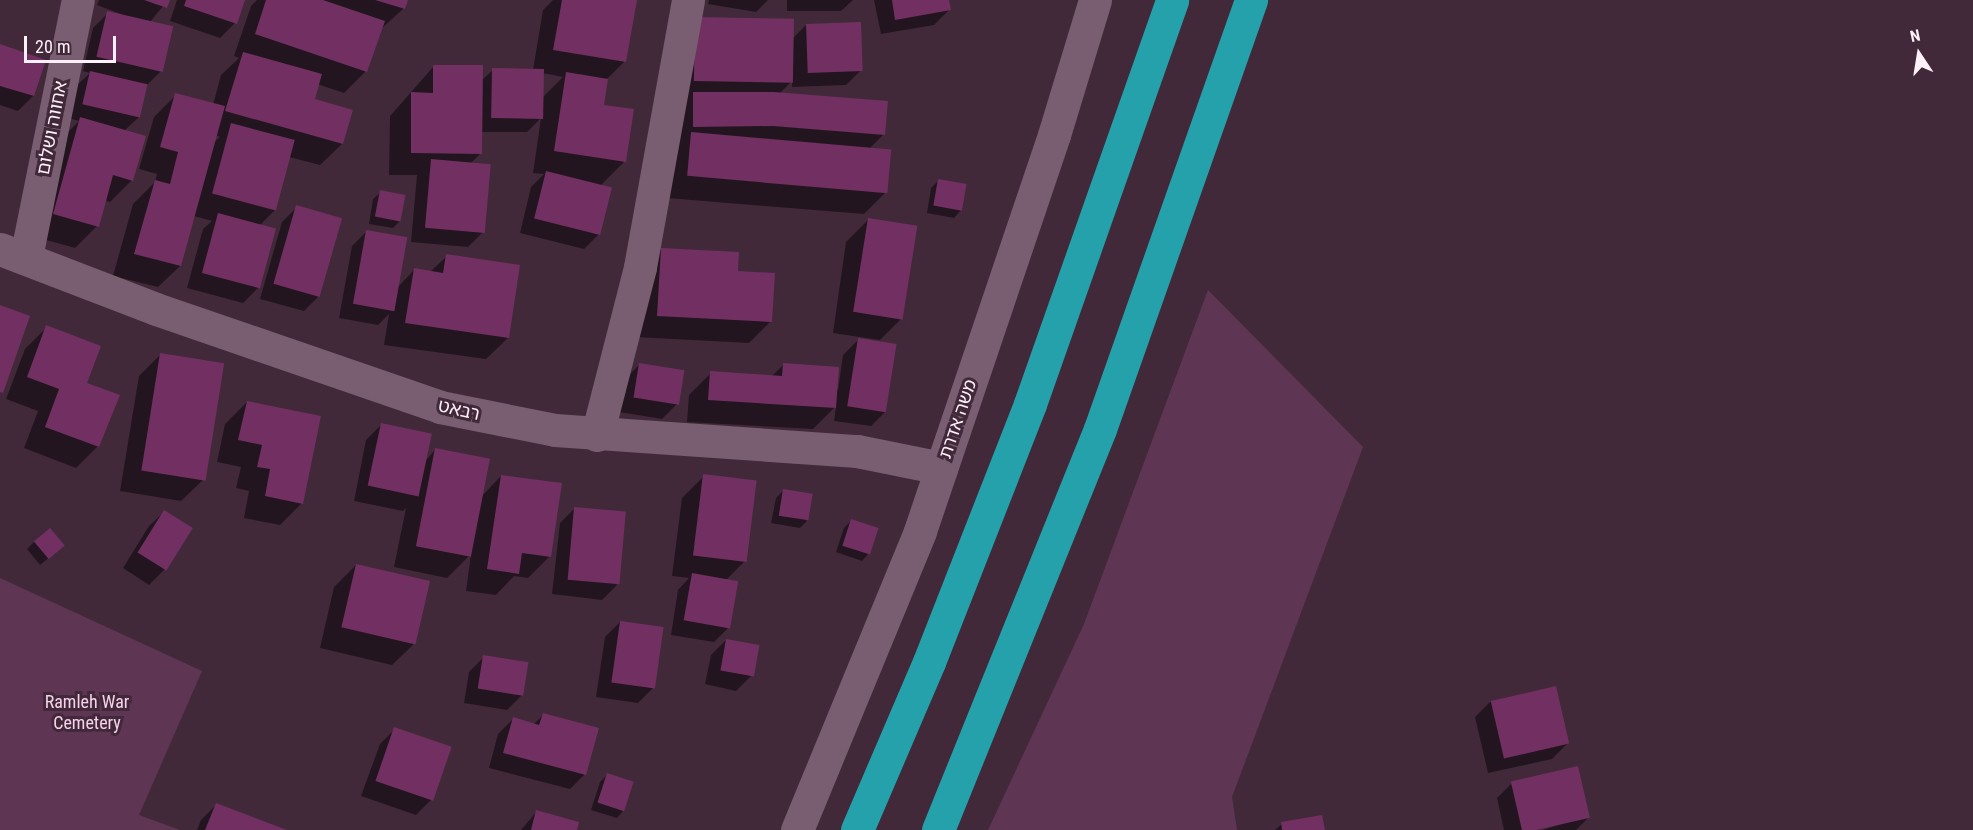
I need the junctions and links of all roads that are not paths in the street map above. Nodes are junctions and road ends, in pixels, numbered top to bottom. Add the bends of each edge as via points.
1 (78, 0) edge
2 (688, 0) edge
3 (1095, 0) edge
4 (1172, 0) edge
5 (1251, 0) edge
6 (13, 253) edge
7 (597, 435) junction
8 (941, 468) junction
9 (797, 830) edge
10 (857, 830) edge
11 (938, 830) edge

1 - 6 street, אחווה ושלום
2 - 7 street via 640,267
3 - 8 street, משה אדרת via 1054,135
4 - 10 highway via 1030,404 933,652
5 - 11 highway via 1100,429
6 - 7 street, רבאט via 156,309 440,407
7 - 8 street, רבאט via 847,450
8 - 9 street, משה אדרת via 920,531

